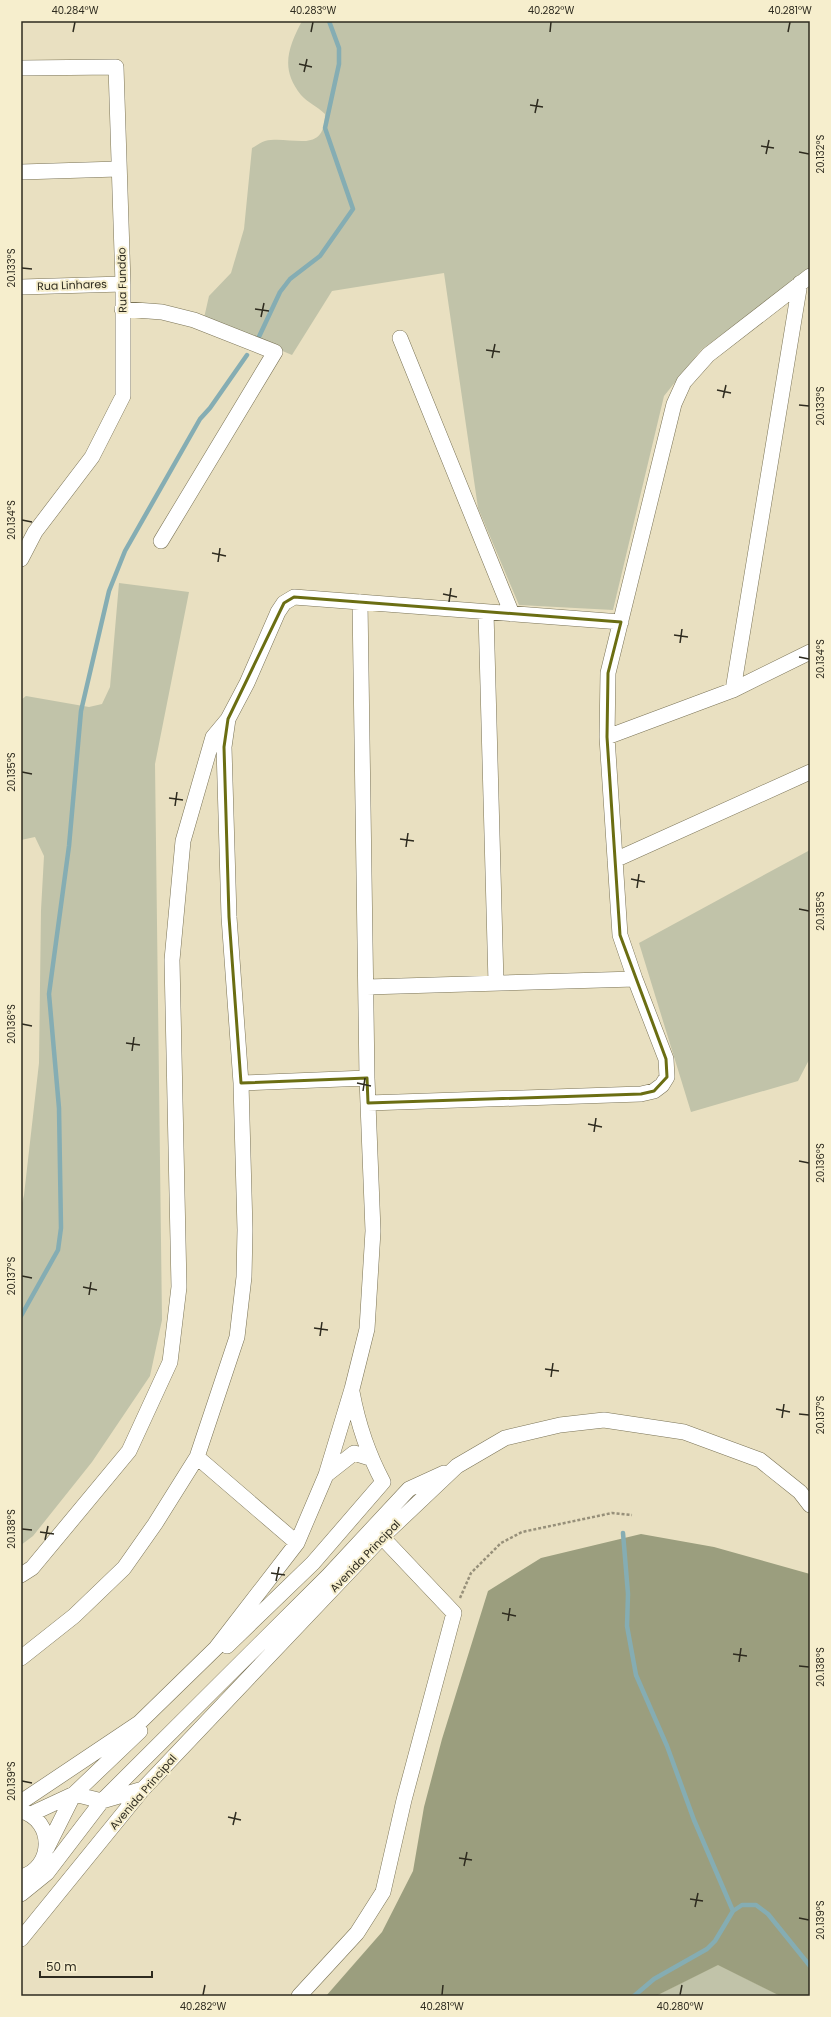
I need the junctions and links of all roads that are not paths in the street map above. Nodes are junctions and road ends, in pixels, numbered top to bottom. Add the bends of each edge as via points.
1 (21, 68) edge
2 (118, 169) junction
3 (21, 172) edge
4 (805, 280) edge
5 (123, 284) junction
6 (21, 287) edge
7 (122, 309) junction
8 (400, 338) dead end
9 (161, 541) dead end
10 (21, 559) edge
11 (360, 602) junction
12 (486, 612) junction
13 (512, 614) junction
14 (621, 622) junction
15 (810, 652) edge
16 (733, 690) junction
17 (228, 719) junction
18 (607, 737) junction
19 (810, 772) edge
20 (615, 860) junction
21 (635, 979) junction
22 (496, 984) junction
23 (367, 987) junction
24 (367, 1078) junction
25 (240, 1084) junction
26 (368, 1104) junction
27 (352, 1389) junction
28 (197, 1457) junction
29 (370, 1458) junction
30 (457, 1466) junction
31 (326, 1475) junction
32 (810, 1505) edge
33 (382, 1537) junction
34 (297, 1543) junction
35 (312, 1563) junction
36 (21, 1575) edge
37 (328, 1576) junction
38 (247, 1657) junction
39 (21, 1658) edge
40 (258, 1669) junction
41 (143, 1789) junction
42 (74, 1794) junction
43 (102, 1801) junction
44 (21, 1802) edge
45 (26, 1812) edge
46 (47, 1848) junction
47 (43, 1870) junction
48 (21, 1877) edge
49 (21, 1894) edge
50 (21, 1939) edge
51 (299, 1996) edge

1 - 2 street, Rua Fundão via 116,67
2 - 3 street
2 - 5 street, Rua Fundão
4 - 14 street via 708,355 684,382 674,404
4 - 16 street
5 - 6 street, Rua Linhares
5 - 7 street, Rua Fundão
7 - 9 street via 162,312 194,320 275,352
7 - 10 street, Rua Fundão via 123,396 92,457 34,532
8 - 13 street
11 - 12 street
11 - 17 street via 294,597 284,604
11 - 23 street
12 - 13 street
12 - 22 street
13 - 14 street
14 - 18 street via 608,673
15 - 16 street
16 - 18 street
17 - 25 street via 224,748 229,917
17 - 36 street via 213,737 183,841 172,960 179,1287 170,1362 129,1452 32,1568
18 - 20 street
19 - 20 street
20 - 21 street via 620,935
21 - 22 street
21 - 26 street via 666,1059 667,1077 654,1091 641,1094
22 - 23 street
23 - 24 street
24 - 25 street
24 - 26 street
25 - 28 street via 244,1277 237,1337
26 - 27 street via 373,1232 371,1276 367,1329
27 - 29 street via 356,1414
27 - 31 street
28 - 34 street
28 - 39 street via 156,1524 124,1568 74,1616
29 - 31 street via 354,1453
29 - 35 street via 383,1482
30 - 32 street, Avenida Principal via 506,1438 560,1425 604,1420 684,1432 760,1460 800,1492
30 - 33 street, Avenida Principal
30 - 37 street via 409,1489
31 - 34 street
33 - 40 street, Avenida Principal
33 - 51 street via 454,1613 404,1800 383,1892 358,1933
34 - 44 street via 216,1648 139,1723
35 - 37 street
35 - 42 street
37 - 38 street
38 - 40 street
38 - 43 street
40 - 41 street, Avenida Principal
41 - 43 street
41 - 50 street, Avenida Principal
42 - 43 street
42 - 45 street
42 - 46 street
43 - 47 street
45 - 46 street via 44,1829
46 - 47 street
47 - 48 street
47 - 49 street

